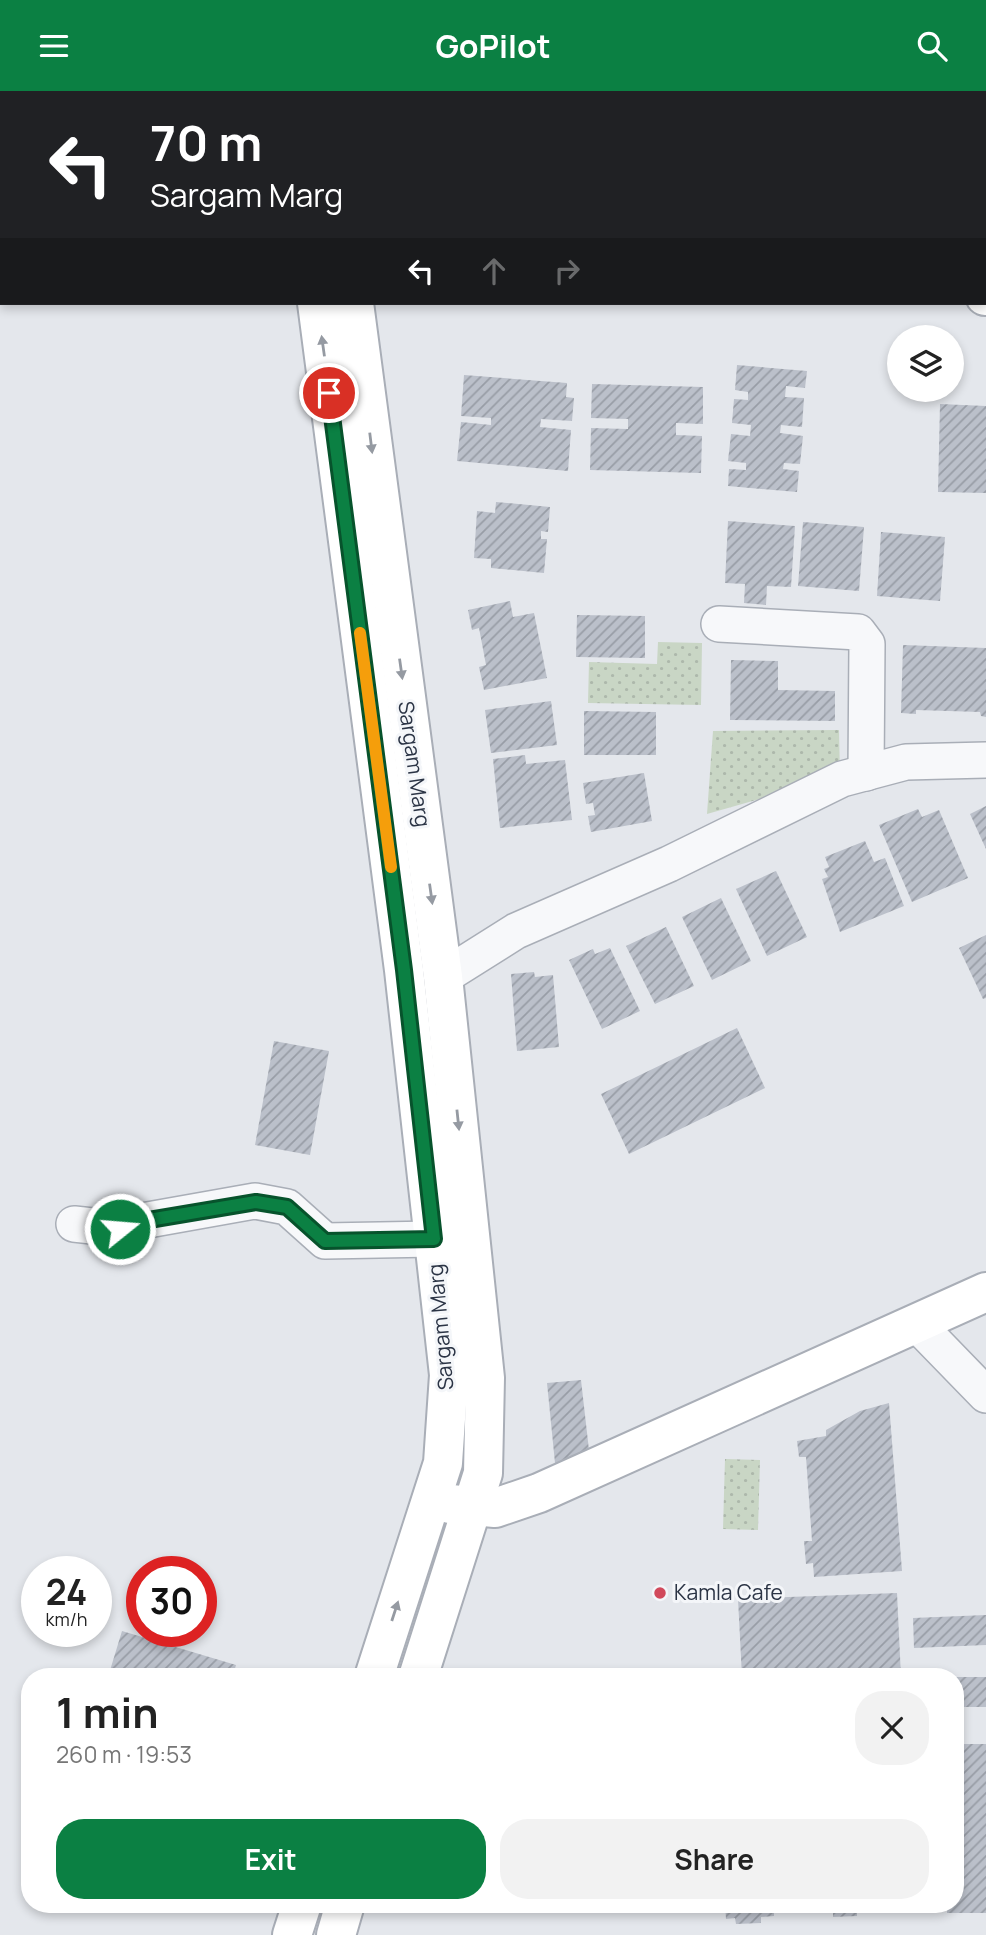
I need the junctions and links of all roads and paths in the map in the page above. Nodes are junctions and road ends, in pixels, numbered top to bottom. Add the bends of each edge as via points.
1 (317, 305) edge
2 (354, 305) edge
3 (719, 624) dead end
4 (986, 760) edge
5 (866, 773) junction
6 (443, 977) junction
7 (74, 1224) dead end
8 (434, 1239) junction
9 (986, 1292) edge
10 (917, 1324) junction
11 (986, 1395) edge
12 (431, 1500) junction
13 (472, 1507) junction
14 (377, 1668) edge
15 (421, 1668) edge
16 (299, 1913) edge
17 (342, 1913) edge
18 (292, 1935) edge
19 (335, 1935) edge

8 -> 1 main road, Sargam Marg via 404,970
2 -> 6 main road, Sargam Marg
3 - 5 street via 858,632 867,644
4 - 5 street via 906,762
5 - 6 street via 842,779 516,931
6 -> 13 main road, Sargam Marg via 485,1378 483,1473
7 - 8 street via 120,1229 131,1223 256,1202 287,1207 325,1241
8 - 12 main road, Sargam Marg via 449,1375 443,1463
9 - 10 main road
10 - 11 street
10 - 13 main road via 539,1493 495,1507
12 - 13 main road
14 -> 12 main road, Sargam Marg
13 - 15 main road, Sargam Marg
16 - 18 main road
17 - 19 main road

